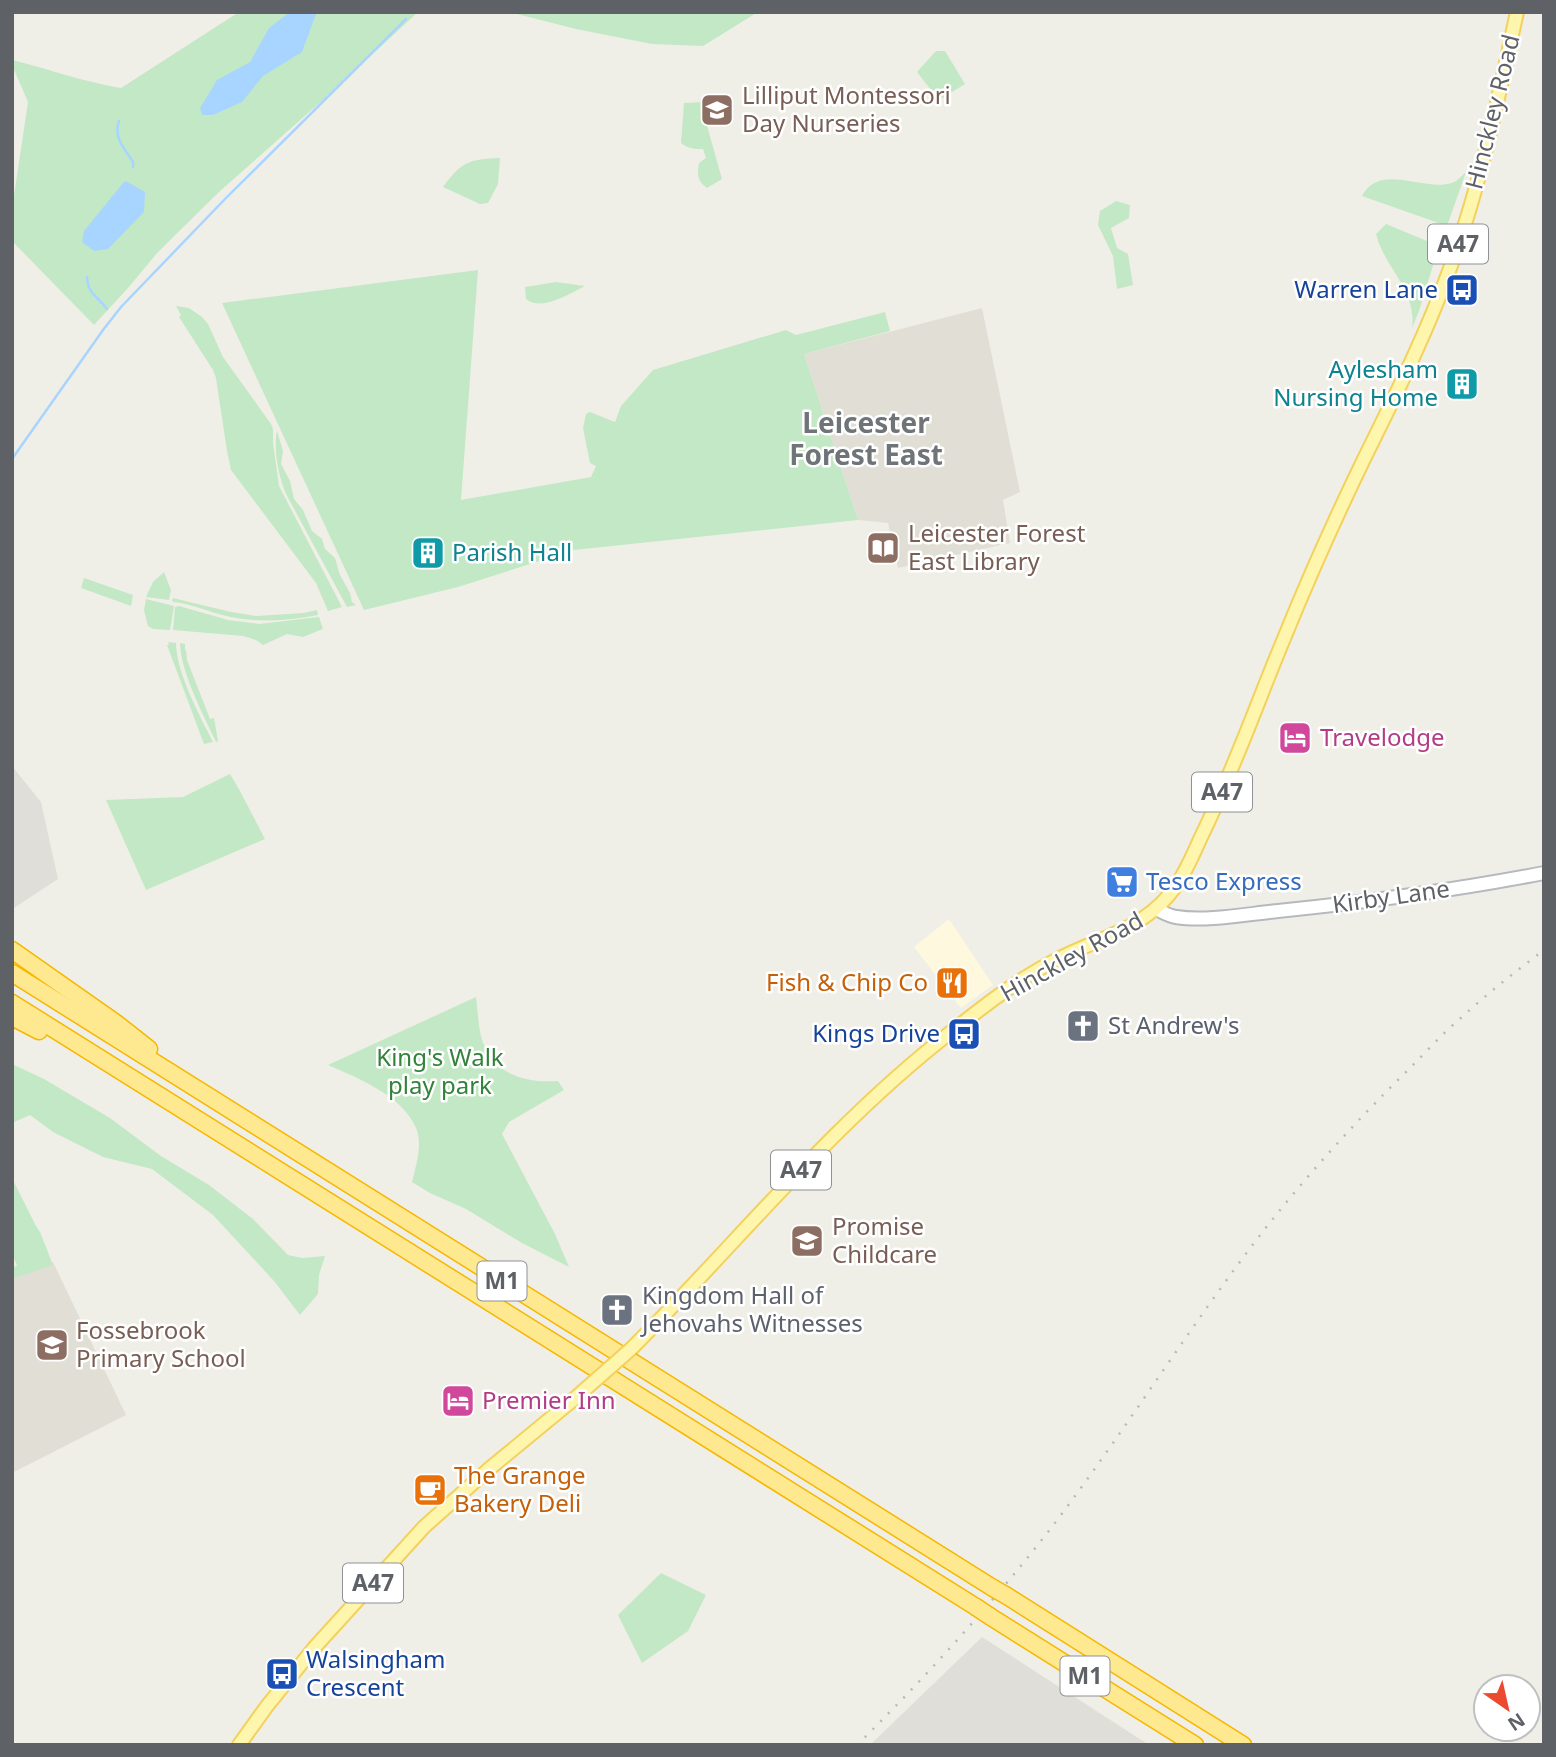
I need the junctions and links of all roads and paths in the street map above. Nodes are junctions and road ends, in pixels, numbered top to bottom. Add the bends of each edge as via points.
1 (1517, 12) edge
2 (1544, 873) edge
3 (1156, 908) junction
4 (12, 950) edge
5 (12, 973) edge
6 (12, 1003) edge
7 (12, 1017) edge
8 (113, 1067) junction
9 (224, 1107) junction
10 (239, 1745) edge
11 (1195, 1745) edge
12 (1242, 1745) edge

1 - 3 main road, Hinckley Road / A47 via 1461,237 1428,325 1320,554 1210,820 1180,879
2 - 3 street, Kirby Lane via 1229,916 1178,918
3 - 10 main road, Hinckley Road / A47, bridge via 1130,927 1025,977 882,1091 606,1372 424,1527 314,1648
4 - 9 highway
5 - 9 highway, M1
6 - 8 highway, M1
7 - 8 highway
8 - 11 highway, M1, bridge
9 - 12 highway, M1

